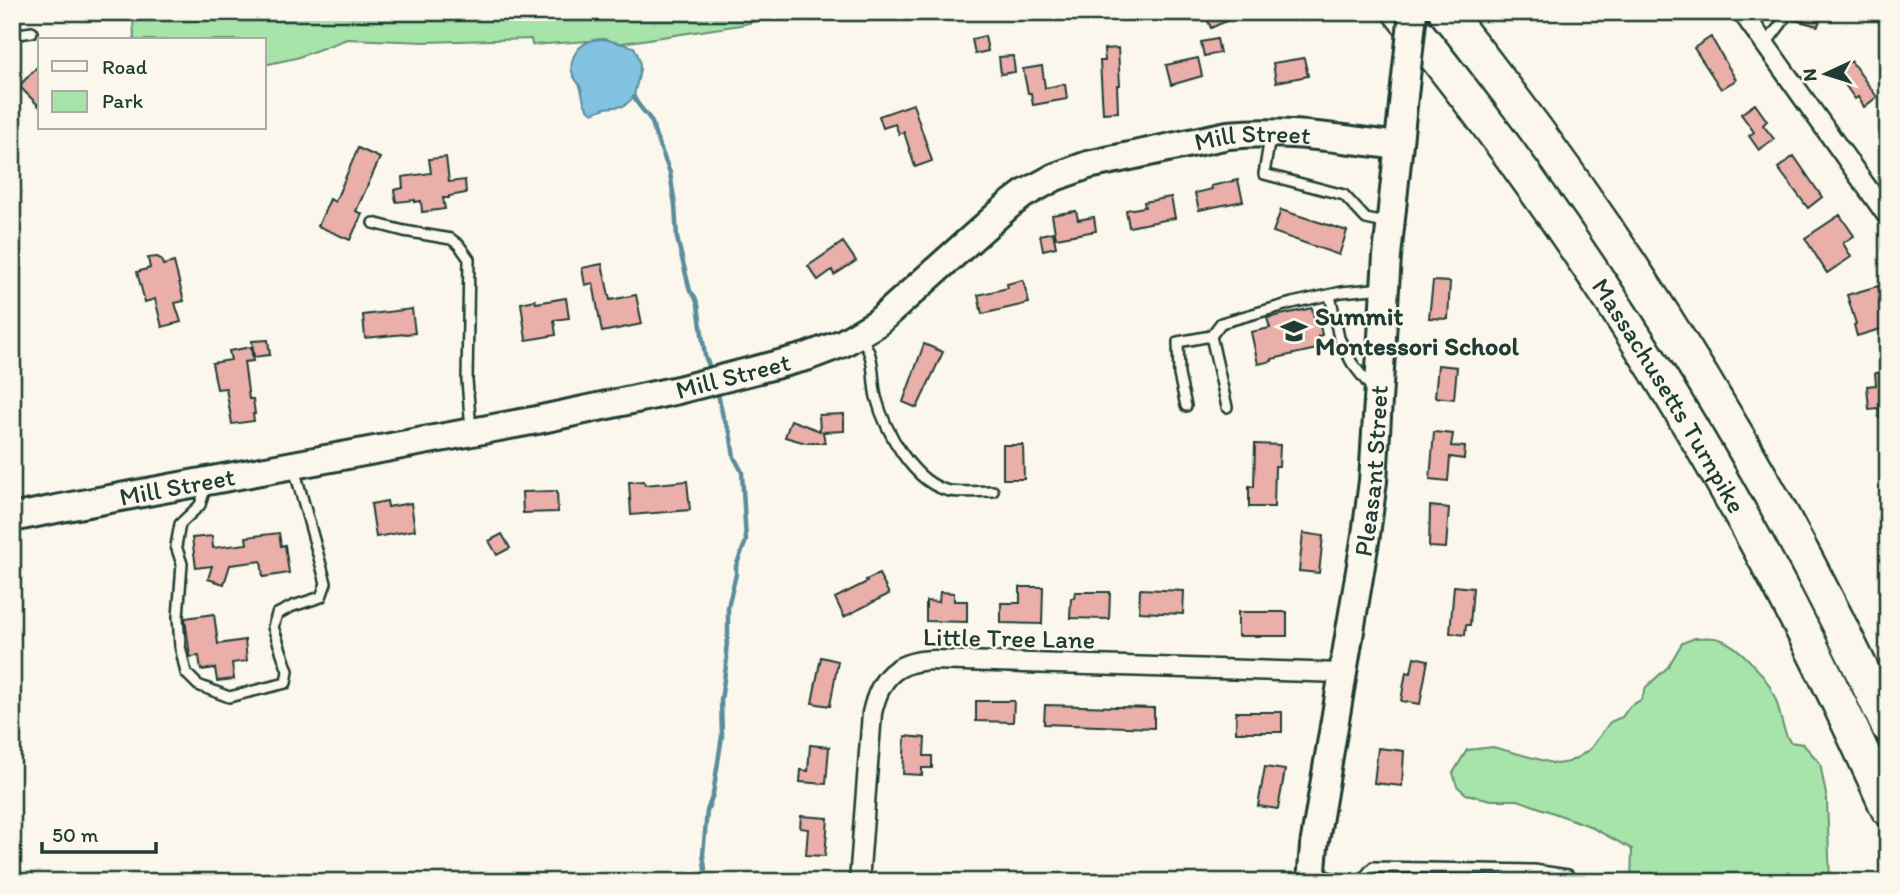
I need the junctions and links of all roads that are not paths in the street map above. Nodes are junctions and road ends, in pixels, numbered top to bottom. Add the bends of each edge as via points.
1 (1400, 12) edge
2 (1413, 12) edge
3 (1446, 12) edge
4 (1742, 12) edge
5 (1787, 12) edge
6 (32, 32) dead end
7 (12, 35) edge
8 (1765, 45) junction
9 (1270, 132) junction
10 (1398, 146) junction
11 (1888, 217) edge
12 (373, 223) dead end
13 (1390, 225) junction
14 (1385, 288) junction
15 (1330, 295) junction
16 (860, 334) junction
17 (1211, 336) junction
18 (1379, 397) junction
19 (1186, 407) dead end
20 (1227, 407) dead end
21 (471, 432) junction
22 (293, 465) junction
23 (208, 481) junction
24 (993, 491) dead end
25 (12, 518) edge
26 (1343, 673) junction
27 (1888, 726) edge
28 (1888, 809) edge
29 (1311, 878) edge
30 (859, 882) edge
31 (1354, 882) edge
32 (1360, 882) edge
33 (1567, 882) edge

1 - 28 highway, Massachusetts Turnpike via 1534,186 1675,400 1791,606
2 - 10 street, Pleasant Street, bridge
3 - 27 highway, Massachusetts Turnpike via 1566,171 1679,342 1804,557
4 - 8 street
5 - 8 lane
6 - 7 lane
8 - 11 street
9 - 10 street, Mill Street
9 - 13 lane via 1264,174 1344,195 1366,219
9 - 16 street, Mill Street via 1228,135 1088,165 1055,177 1008,206
10 - 13 street, Pleasant Street
12 - 21 lane via 451,239 469,259
13 - 14 street, Pleasant Street
14 - 15 lane
14 - 18 street, Pleasant Street
15 - 17 lane via 1221,323
15 - 18 lane via 1339,338
16 - 21 street, Mill Street via 806,357 723,379
16 - 24 lane via 871,356 873,382 889,431 919,474 941,488
17 - 19 lane via 1178,342
17 - 20 lane
18 - 26 street, Pleasant Street via 1370,508
21 - 22 street, Mill Street
22 - 23 street, Mill Street
22 - 23 lane via 326,583 321,597 277,614 273,627 289,671 286,683 229,697 198,685 186,673 180,646 182,564 176,546 180,524 200,505
23 - 25 street, Mill Street
26 - 29 street, Pleasant Street
26 - 30 street, Little Tree Lane via 933,660 907,663 887,677 875,699
29 - 31 lane
32 - 33 lane via 1373,867 1534,870 1568,875

